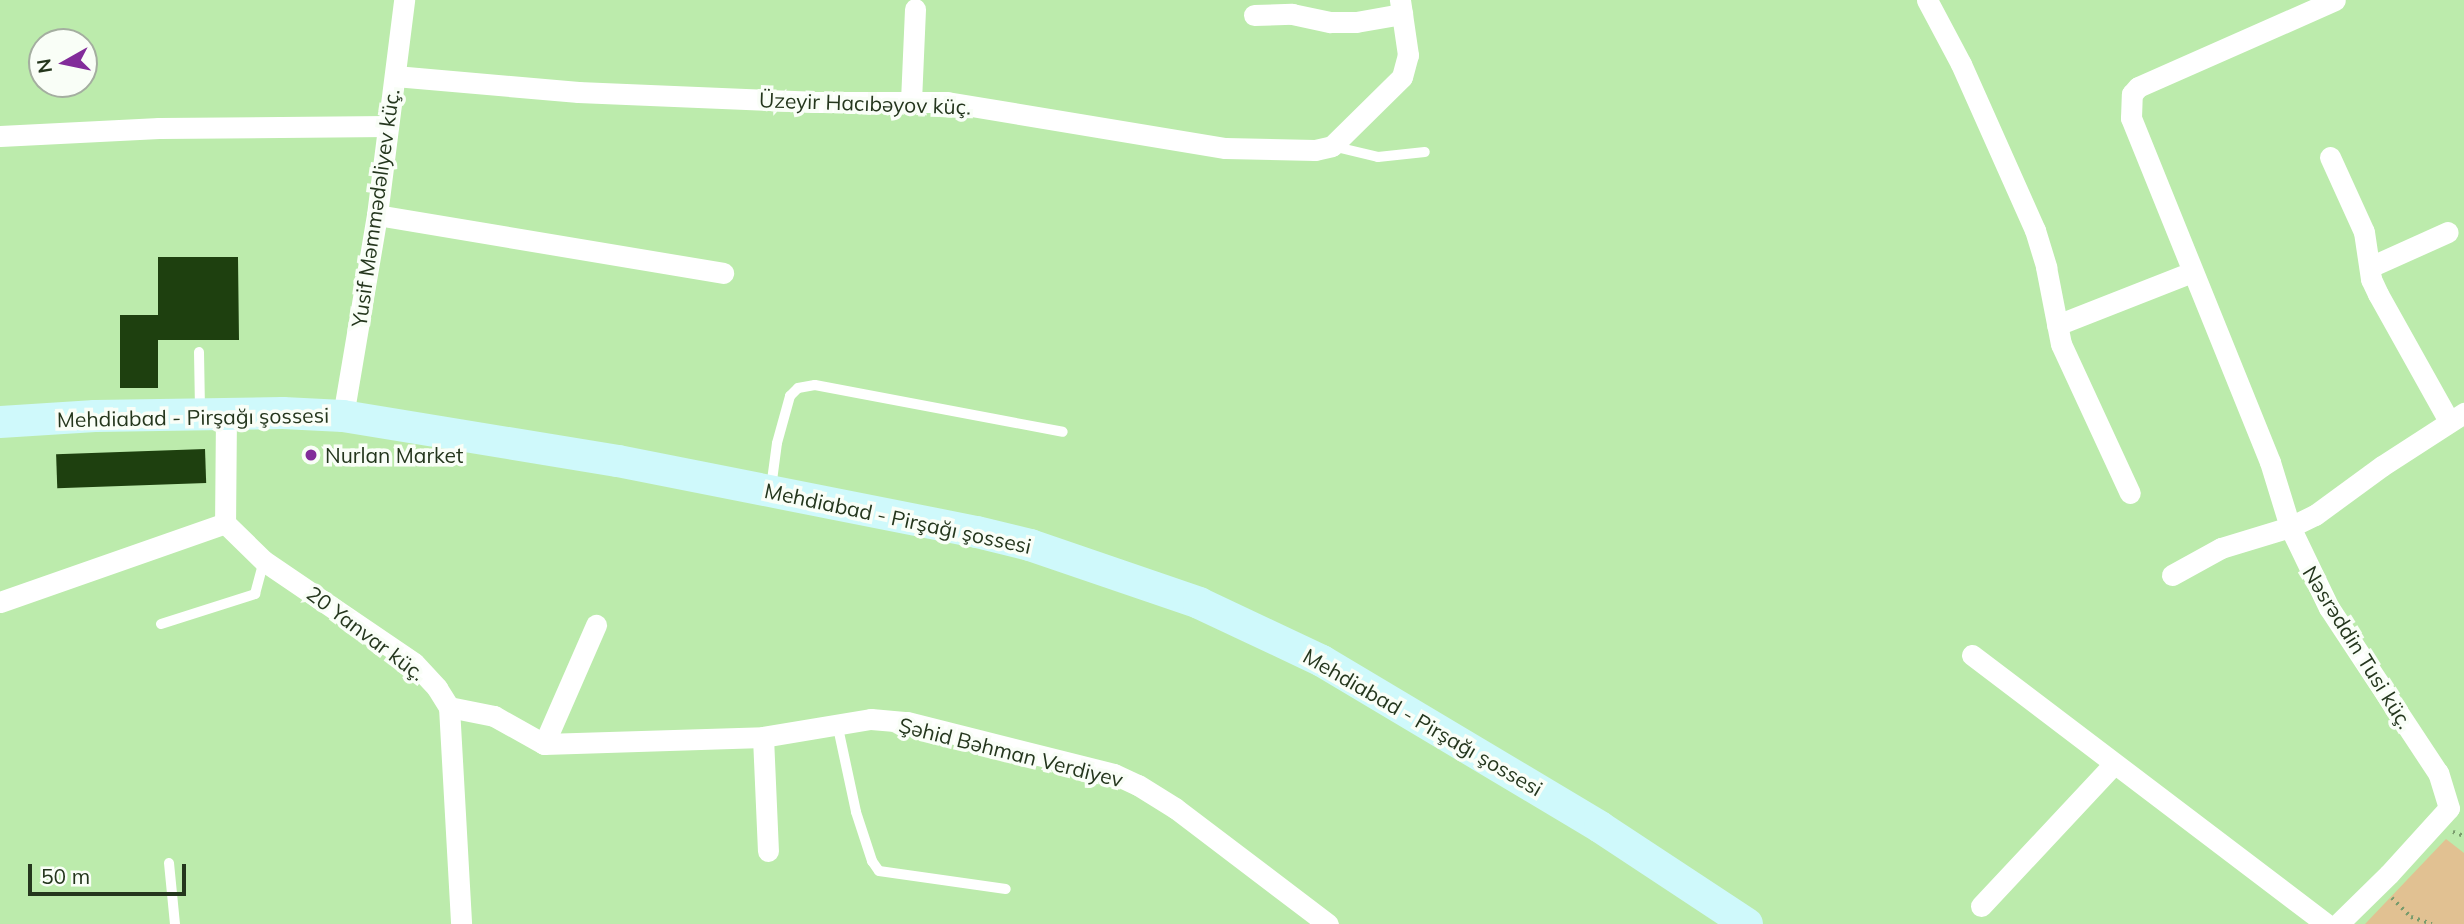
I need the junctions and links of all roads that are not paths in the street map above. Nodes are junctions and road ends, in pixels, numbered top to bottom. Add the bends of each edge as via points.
1 (404, 0) edge
2 (1927, 0) edge
3 (2335, 0) edge
4 (1401, 7) edge
5 (915, 9) dead end
6 (1254, 15) dead end
7 (395, 76) junction
8 (911, 101) junction
9 (388, 126) junction
10 (0, 136) edge
11 (1332, 146) junction
12 (1425, 152) dead end
13 (2330, 157) dead end
14 (377, 215) junction
15 (2448, 232) dead end
16 (2370, 267) junction
17 (2192, 272) junction
18 (723, 273) dead end
19 (2057, 325) junction
20 (199, 352) dead end
21 (213, 414) junction
22 (343, 416) junction
23 (2457, 417) edge
24 (0, 422) edge
25 (1063, 432) dead end
26 (771, 491) junction
27 (2130, 493) dead end
28 (225, 523) junction
29 (2290, 527) junction
30 (264, 561) junction
31 (2172, 575) dead end
32 (0, 602) edge
33 (161, 624) dead end
34 (596, 625) dead end
35 (1972, 655) dead end
36 (449, 707) junction
37 (837, 723) junction
38 (763, 737) junction
39 (544, 744) junction
40 (2113, 765) junction
41 (2456, 802) edge
42 (768, 852) dead end
43 (169, 863) dead end
44 (1006, 889) dead end
45 (1982, 906) dead end
46 (175, 924) edge
47 (461, 924) edge
48 (1328, 924) edge
49 (1747, 924) edge
50 (2326, 924) edge
51 (2338, 924) edge

1 - 7 street, Yusif Məmmədəliyev küç.
2 - 19 street via 1961,64 2035,230
3 - 17 street, Nəsrəddin Tusi küç. via 2138,87 2132,94 2132,118
4 - 6 street via 1356,22 1292,14
4 - 11 street via 1408,55 1402,77
5 - 8 street
7 - 8 street, Üzeyir Hacıbəyov küç. via 578,92 813,102
7 - 9 street, Yusif Məmmədəliyev küç.
8 - 11 street, Üzeyir Hacıbəyov küç. via 975,105 1225,148 1315,150
9 - 10 street via 159,128
9 - 14 street, Yusif Məmmədəliyev küç.
11 - 12 lane via 1378,157
13 - 16 street via 2364,232
14 - 18 street
14 - 22 street, Yusif Məmmədəliyev küç.
15 - 16 street
16 - 23 street via 2378,294
17 - 19 street
17 - 29 street, Nəsrəddin Tusi küç. via 2270,462
19 - 27 street via 2073,375
20 - 21 lane
21 - 22 main road, Mehdiabad - Pirşağı şossesi
21 - 24 main road, Mehdiabad - Pirşağı şossesi
21 - 28 street
22 - 26 main road, Mehdiabad - Pirşağı şossesi via 472,435
23 - 29 street via 2315,515
25 - 26 lane via 815,385 798,388 790,396 777,443
26 - 49 main road, Mehdiabad - Pirşağı şossesi via 1030,545 1127,576 1245,624 1366,684 1600,827
28 - 30 street, 20 Yanvar küç.
28 - 32 street
29 - 31 street via 2221,548
29 - 41 street, Nəsrəddin Tusi küç. via 2329,608
30 - 33 lane via 256,594
30 - 36 street, 20 Yanvar küç. via 414,663
34 - 39 street
35 - 40 street
36 - 39 street via 494,716
36 - 47 street
37 - 38 street, Şəhid Bəhman Verdiyev
37 - 44 lane via 856,812 879,872
37 - 48 street, Şəhid Bəhman Verdiyev via 907,722 1114,774 1175,808
38 - 39 street, Şəhid Bəhman Verdiyev
38 - 42 street
40 - 45 street
40 - 50 street
41 - 51 street, Nəsrəddin Tusi küç.
43 - 46 lane

